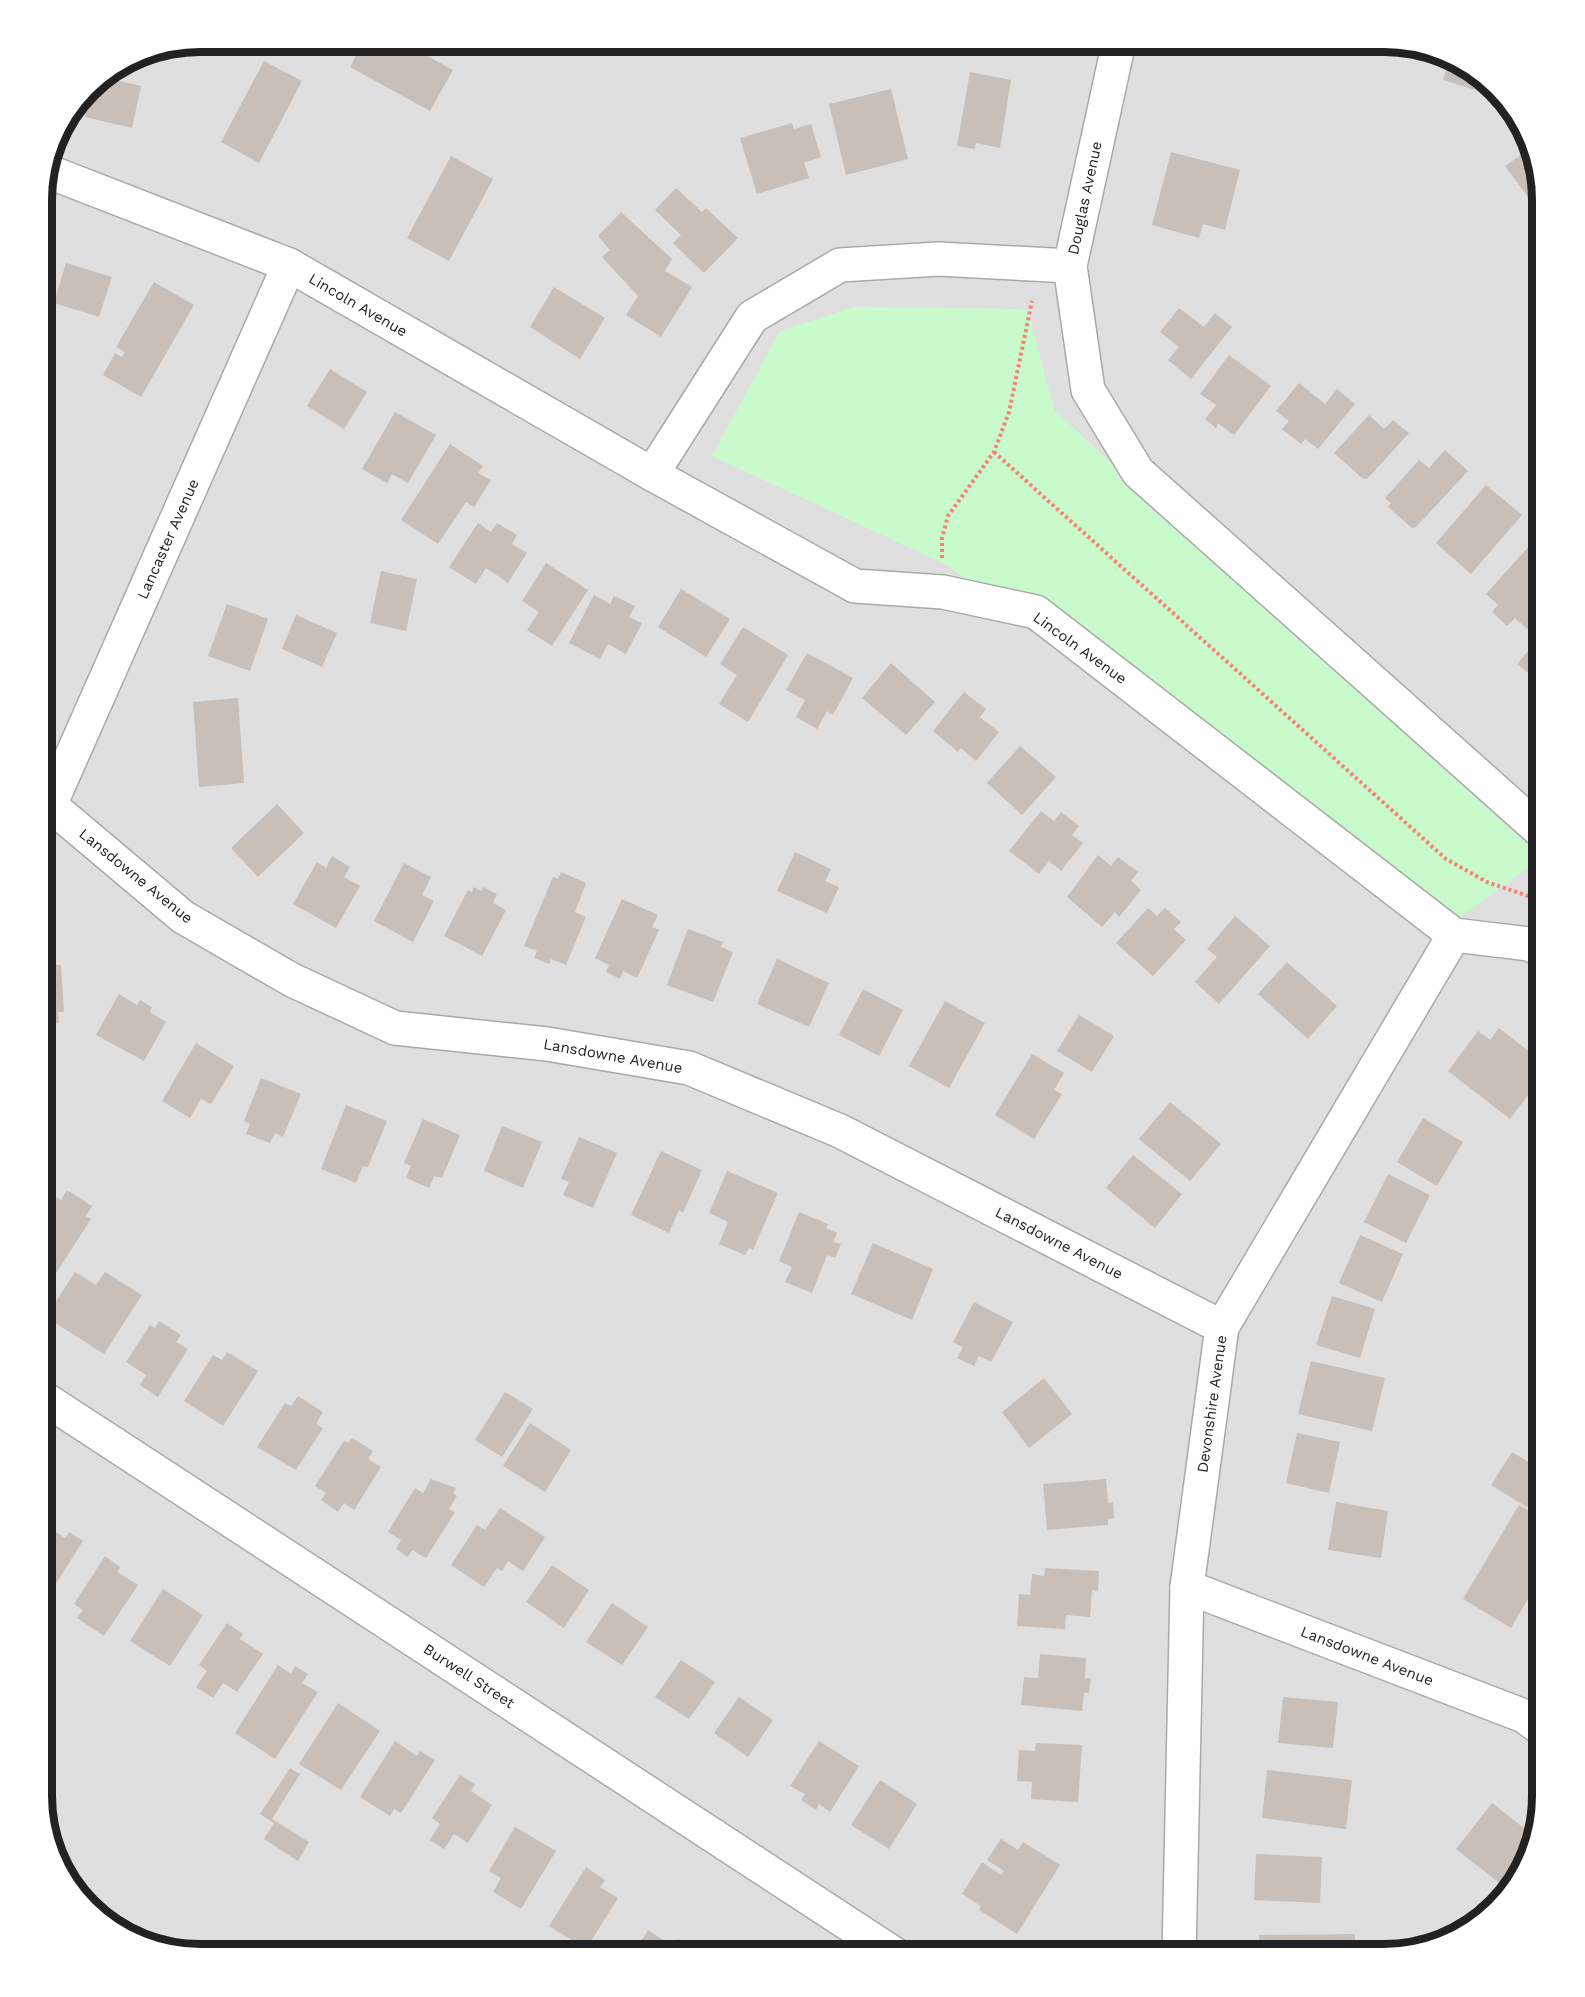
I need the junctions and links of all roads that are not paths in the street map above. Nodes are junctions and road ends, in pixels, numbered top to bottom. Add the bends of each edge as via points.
1 (1116, 53) edge
2 (55, 174) edge
3 (290, 265) junction
4 (1058, 265) junction
5 (652, 474) junction
6 (53, 792) edge
7 (53, 812) edge
8 (1532, 823) edge
9 (1454, 935) junction
10 (1532, 946) edge
11 (1222, 1327) junction
12 (52, 1404) edge
13 (1187, 1587) junction
14 (1532, 1722) edge
15 (879, 1944) edge
16 (1179, 1944) edge

1 - 4 street, Douglas Avenue
2 - 3 street, Lincoln Avenue
3 - 5 street, Lincoln Avenue
3 - 6 street, Lancaster Avenue
4 - 5 street via 939,259 840,265 752,317
4 - 8 street, Douglas Avenue via 1088,390 1138,472
5 - 9 street, Lincoln Avenue via 855,586 943,592 1036,612
7 - 11 street, Lansdowne Avenue via 183,917 292,980 395,1028 547,1044 689,1068 840,1131
9 - 10 street
9 - 11 street, Devonshire Avenue
11 - 13 street, Devonshire Avenue
12 - 15 street, Burwell Street
13 - 14 street, Lansdowne Avenue
13 - 16 street, Devonshire Avenue

